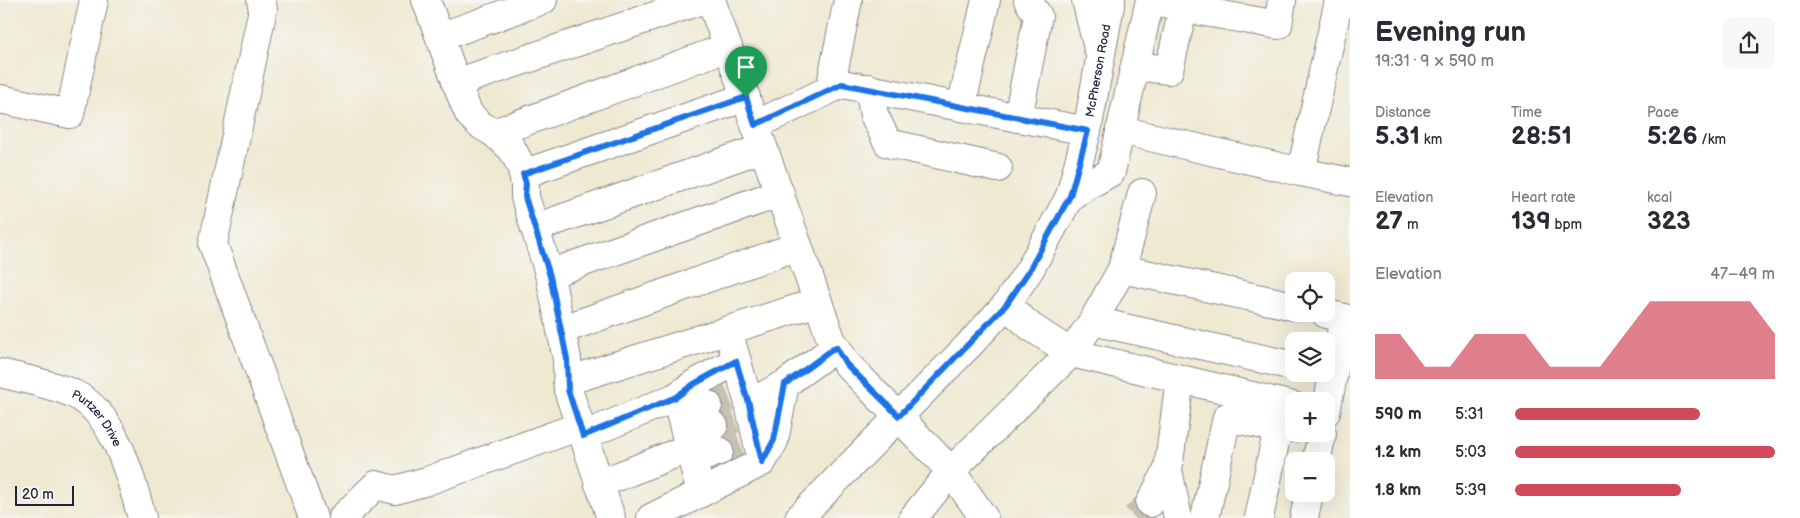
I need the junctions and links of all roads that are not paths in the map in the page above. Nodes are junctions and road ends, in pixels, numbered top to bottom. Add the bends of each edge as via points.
1 (94, 0) edge
2 (261, 0) edge
3 (426, 0) edge
4 (543, 0) edge
5 (702, 0) edge
6 (711, 0) edge
7 (848, 0) edge
8 (986, 0) edge
9 (1028, 0) edge
10 (1086, 0) edge
11 (1111, 0) edge
12 (1151, 0) edge
13 (1282, 0) edge
14 (1339, 0) edge
15 (1213, 6) edge
16 (440, 37) junction
17 (728, 47) junction
18 (1101, 61) junction
19 (1135, 66) junction
20 (456, 83) junction
21 (869, 88) junction
22 (830, 89) junction
23 (746, 97) junction
24 (0, 100) edge
25 (961, 106) junction
26 (1018, 118) junction
27 (1120, 130) junction
28 (1088, 131) junction
29 (494, 132) junction
30 (759, 136) junction
31 (998, 168) dead end
32 (1301, 172) junction
33 (523, 174) junction
34 (1350, 182) edge
35 (1142, 193) dead end
36 (780, 194) junction
37 (1070, 196) junction
38 (535, 228) junction
39 (798, 246) junction
40 (1122, 269) junction
41 (549, 274) junction
42 (818, 302) junction
43 (1285, 304) edge
44 (1006, 305) junction
45 (1335, 316) edge
46 (1093, 321) junction
47 (561, 330) junction
48 (728, 330) junction
49 (836, 347) junction
50 (1071, 352) junction
51 (1335, 353) edge
52 (736, 361) junction
53 (1285, 364) edge
54 (0, 374) edge
55 (1180, 379) junction
56 (567, 381) junction
57 (785, 384) junction
58 (1285, 404) edge
59 (899, 416) junction
60 (737, 423) junction
61 (1285, 428) edge
62 (581, 431) junction
63 (685, 431) junction
64 (1285, 431) edge
65 (1168, 470) junction
66 (951, 471) junction
67 (599, 484) junction
68 (701, 493) junction
69 (1150, 502) tunnel mouth
70 (1307, 502) edge
71 (142, 518) edge
72 (313, 518) edge
73 (342, 518) edge
74 (610, 518) edge
75 (651, 518) edge
76 (799, 518) edge
77 (913, 518) edge
78 (984, 518) edge
79 (1178, 518) edge
80 (1205, 518) edge
81 (1259, 518) edge
82 (1304, 518) edge

1 - 24 main road via 70,114
2 - 72 main road via 263,9 213,244
3 - 16 main road
4 - 16 main road
5 - 20 main road
6 - 17 main road
7 - 22 main road
8 - 25 main road
9 - 26 main road via 1038,16
10 - 18 main road
11 - 18 main road, McPherson Road
12 - 15 main road
12 - 19 main road
13 - 15 main road via 1278,25
14 - 32 main road
15 - 19 main road via 1169,70
16 - 20 main road
17 - 23 main road
17 - 29 main road
18 - 28 main road, McPherson Road
19 - 27 main road
20 - 29 main road via 469,114
21 - 22 main road via 842,84
21 - 25 main road
21 - 31 main road via 874,115 888,143
22 - 30 main road
23 - 30 main road
23 - 33 main road
25 - 26 main road
26 - 28 main road
27 - 32 main road
27 - 37 main road via 1111,172
28 - 37 main road, McPherson Road
29 - 33 main road via 512,150
30 - 36 main road
30 - 38 main road
32 - 34 main road
33 - 38 main road via 525,197
35 - 40 main road
36 - 39 main road
36 - 41 main road
37 - 44 main road, McPherson Road
38 - 41 main road
39 - 42 main road
39 - 47 main road
40 - 43 main road
40 - 46 main road
41 - 47 main road
42 - 48 main road
42 - 49 main road
44 - 50 main road via 1030,327
44 - 59 main road, McPherson Road
45 - 51 main road via 1344,318
46 - 50 main road
46 - 53 main road
47 - 56 main road via 567,359
48 - 52 main road
48 - 56 main road
49 - 57 main road
49 - 59 main road via 846,364
50 - 55 main road
50 - 66 main road
52 - 60 main road
52 - 63 main road via 694,384
54 - 71 main road, Purtzer Drive via 75,394 94,410 110,427
55 - 58 main road
55 - 65 main road
56 - 62 main road
57 - 60 main road
57 - 60 main road via 774,440
59 - 66 main road
59 - 76 main road, McPherson Road
60 - 63 main road
60 - 63 main road
60 - 68 main road
61 - 80 main road via 1227,417
62 - 63 main road
62 - 67 main road
62 - 73 main road via 395,490 376,485
63 - 67 main road
63 - 68 main road
64 - 81 main road
65 - 69 main road
65 - 79 main road
66 - 77 main road
66 - 78 main road
67 - 74 main road
68 - 75 main road
70 - 82 main road

